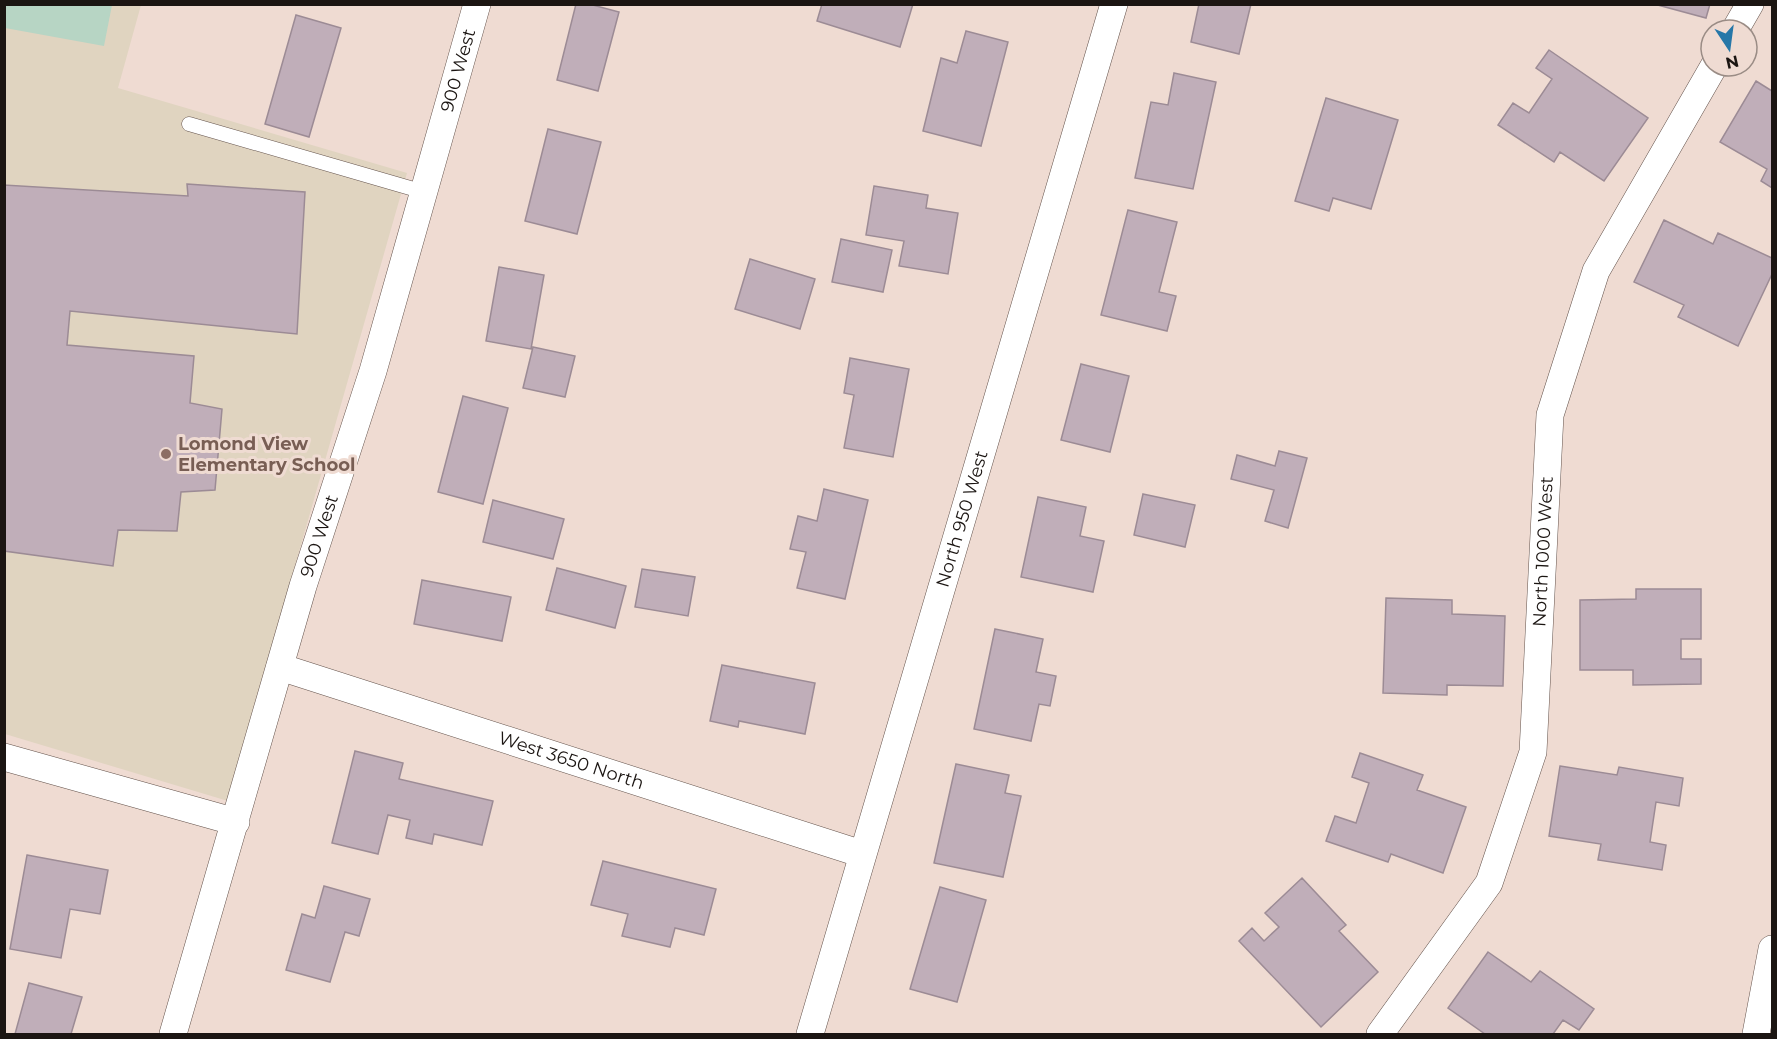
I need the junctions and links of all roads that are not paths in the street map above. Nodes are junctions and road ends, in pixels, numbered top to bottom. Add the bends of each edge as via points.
1 (477, 4) edge
2 (1114, 4) edge
3 (1750, 4) edge
4 (1742, 18) edge
5 (1707, 78) edge
6 (189, 124) dead end
7 (424, 192) junction
8 (280, 667) junction
9 (4, 757) edge
10 (236, 822) junction
11 (862, 854) junction
12 (1773, 949) edge
13 (173, 1035) edge
14 (810, 1035) edge
15 (1380, 1035) edge
16 (1756, 1035) edge

1 - 7 street, 900 West
2 - 11 street, North 950 West
3 - 4 street
5 - 15 street, North 1000 West via 1596,271 1550,415 1533,752 1489,883
6 - 7 lane
7 - 8 street, 900 West via 373,371
8 - 10 street, 900 West
8 - 11 street, West 3650 North
9 - 10 street
10 - 13 street, 900 West
11 - 14 street, North 950 West
12 - 16 street

